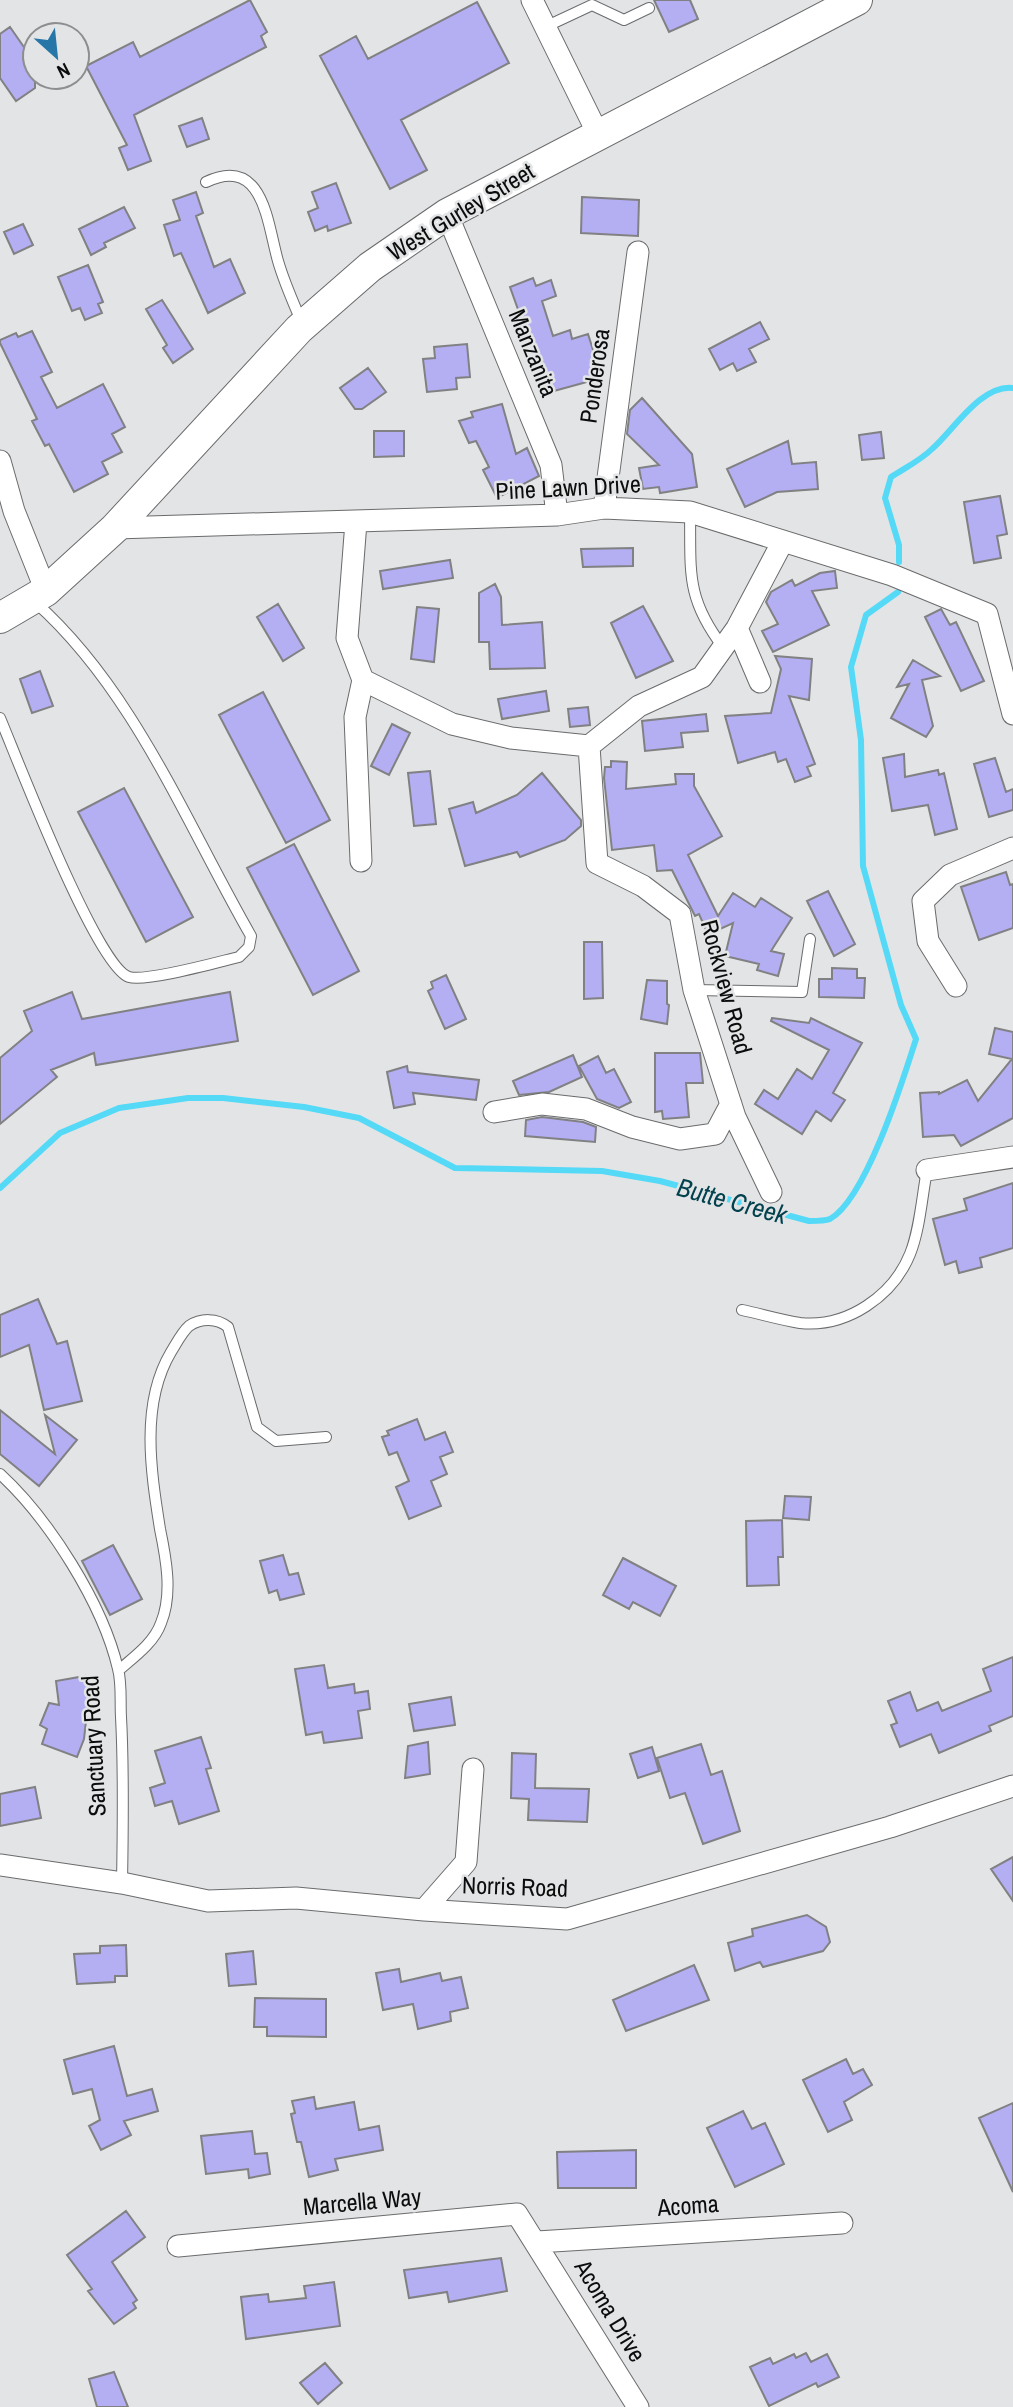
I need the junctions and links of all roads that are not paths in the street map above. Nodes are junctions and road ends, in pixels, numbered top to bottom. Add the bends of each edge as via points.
1 (532, 0) edge
2 (857, 0) edge
3 (649, 8) dead end
4 (545, 27) junction
5 (598, 134) junction
6 (206, 182) dead end
7 (447, 214) junction
8 (638, 252) dead end
9 (303, 325) junction
10 (0, 461) edge
11 (604, 508) junction
12 (690, 512) junction
13 (557, 515) junction
14 (356, 522) junction
15 (116, 528) junction
16 (783, 541) junction
17 (39, 595) junction
18 (0, 618) edge
19 (737, 628) junction
20 (723, 647) junction
21 (363, 680) junction
22 (760, 682) dead end
23 (1013, 714) edge
24 (0, 718) edge
25 (589, 746) junction
26 (1013, 848) edge
27 (361, 861) dead end
28 (810, 939) dead end
29 (956, 986) dead end
30 (694, 990) junction
31 (731, 1104) junction
32 (494, 1112) dead end
33 (1013, 1157) edge
34 (927, 1170) joint
35 (771, 1192) dead end
36 (742, 1310) dead end
37 (326, 1437) dead end
38 (0, 1474) edge
39 (119, 1670) junction
40 (473, 1769) dead end
41 (1013, 1786) edge
42 (0, 1865) edge
43 (122, 1883) junction
44 (424, 1910) junction
45 (842, 2223) dead end
46 (537, 2242) junction
47 (177, 2246) dead end
48 (638, 2407) edge

1 - 4 street
2 - 5 main road, West Gurley Street
3 - 4 lane via 624,20 592,5
4 - 5 street
5 - 7 main road, West Gurley Street
6 - 9 lane via 221,175 243,178 254,187 264,204 284,279
7 - 9 main road, West Gurley Street via 370,267
7 - 13 street, Manzanita via 551,465
8 - 11 street, Ponderosa
9 - 15 main road, West Gurley Street
10 - 17 street
11 - 12 street, Pine Lawn Drive
11 - 13 street, Pine Lawn Drive
12 - 16 street, Pine Lawn Drive
12 - 20 lane via 693,594 703,620
13 - 14 street, Pine Lawn Drive
14 - 15 street, Pine Lawn Drive
14 - 21 street via 347,638
15 - 17 main road, West Gurley Street
16 - 19 street
16 - 23 street, Pine Lawn Drive via 892,575 986,614
17 - 18 main road, West Gurley Street
17 - 24 lane via 95,666 160,768 251,936 249,947 239,957 141,978 121,973 107,956 75,891
19 - 20 street
19 - 22 street
20 - 25 street via 702,677 639,706
21 - 25 street via 452,724 511,738
21 - 27 street via 355,717
25 - 30 street, Rockview Road via 597,863 643,886 680,914
26 - 29 street via 950,875 923,901 928,941
28 - 30 lane via 802,992
30 - 31 street, Rockview Road
31 - 32 street via 715,1135 680,1139 575,1108 542,1104
31 - 35 street, Rockview Road
33 - 34 street
34 - 36 lane via 910,1254 886,1294 822,1322 800,1323
37 - 39 lane via 276,1441 257,1427 228,1327 219,1320 202,1320 188,1327 158,1373 152,1404 154,1489 168,1583 162,1623 147,1646
38 - 39 lane, Sanctuary Road via 36,1510 65,1553
39 - 43 lane, Sanctuary Road
40 - 44 street via 466,1862
41 - 44 street, Norris Road via 890,1827 567,1919
42 - 43 street, Norris Road
43 - 44 street, Norris Road via 208,1901 296,1898
45 - 46 street, Acoma
46 - 47 street, Marcella Way via 517,2214
46 - 48 street, Acoma Drive

